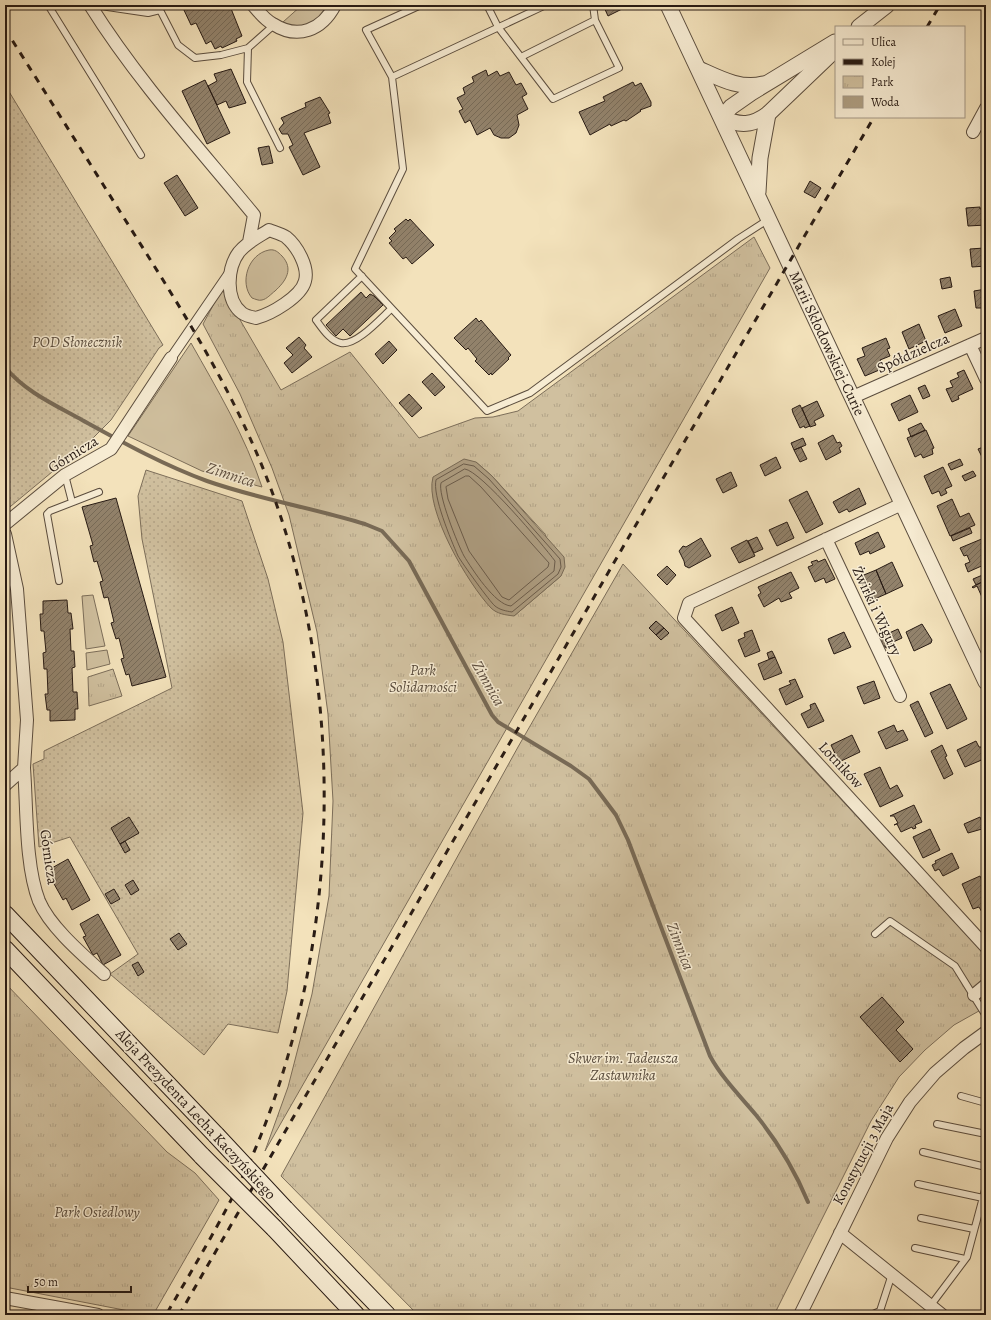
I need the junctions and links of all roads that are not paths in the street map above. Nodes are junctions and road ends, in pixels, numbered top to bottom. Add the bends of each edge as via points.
1 (48, 5) edge
2 (90, 5) edge
3 (94, 5) edge
4 (253, 5) edge
5 (335, 5) edge
6 (421, 5) edge
7 (487, 5) edge
8 (546, 5) edge
9 (593, 5) edge
10 (668, 5) edge
11 (887, 5) edge
12 (162, 7) edge
13 (595, 20) junction
14 (274, 25) junction
15 (860, 26) edge
16 (498, 27) junction
17 (835, 42) edge
18 (248, 48) junction
19 (835, 50) edge
20 (521, 58) junction
21 (698, 69) junction
22 (392, 77) junction
23 (764, 84) junction
24 (986, 108) edge
25 (768, 114) junction
26 (722, 118) junction
27 (972, 132) dead end
28 (280, 148) dead end
29 (141, 155) dead end
30 (758, 196) junction
31 (254, 215) junction
32 (769, 220) junction
33 (269, 230) junction
34 (249, 242) junction
35 (230, 272) junction
36 (362, 276) junction
37 (391, 309) junction
38 (986, 338) edge
39 (970, 345) junction
40 (171, 358) joint
41 (986, 379) edge
42 (853, 397) junction
43 (65, 475) junction
44 (99, 492) dead end
45 (72, 502) junction
46 (902, 504) junction
47 (5, 524) edge
48 (5, 534) edge
49 (826, 539) junction
50 (9, 565) edge
51 (59, 581) dead end
52 (986, 682) edge
53 (900, 696) dead end
54 (24, 768) junction
55 (5, 785) edge
56 (5, 914) edge
57 (875, 934) dead end
58 (986, 946) edge
59 (5, 949) edge
60 (104, 974) dead end
61 (986, 985) edge
62 (974, 995) junction
63 (986, 1016) edge
64 (986, 1032) edge
65 (961, 1096) dead end
66 (986, 1103) edge
67 (937, 1124) dead end
68 (986, 1134) edge
69 (923, 1152) dead end
70 (986, 1167) edge
71 (918, 1184) dead end
72 (986, 1186) edge
73 (983, 1198) junction
74 (921, 1218) dead end
75 (974, 1229) junction
76 (840, 1233) junction
77 (915, 1248) dead end
78 (965, 1259) junction
79 (892, 1274) junction
80 (5, 1298) edge
81 (931, 1305) junction
82 (882, 1313) edge
83 (98, 1315) edge
84 (356, 1315) edge
85 (386, 1315) edge
86 (800, 1315) edge
87 (871, 1315) edge
88 (942, 1315) edge

1 - 29 lane
2 - 31 street via 106,31 157,97
3 - 12 lane via 148,13
4 - 14 street
5 - 14 street via 323,23 312,29 301,32
6 - 22 lane via 366,30
7 - 16 lane
8 - 16 lane
9 - 13 lane
10 - 21 street, Marii Skłodowskiej-Curie
11 - 15 street
12 - 18 lane via 178,45 195,58
13 - 20 lane
13 - 20 lane via 619,68 552,99
14 - 18 lane
16 - 20 lane
16 - 22 lane
17 - 23 street
18 - 28 lane via 247,82
19 - 25 street
21 - 23 street via 743,86
21 - 26 street, Marii Skłodowskiej-Curie
22 - 36 lane via 403,169 355,269
23 - 26 street via 731,107
24 - 27 street
25 - 26 street via 758,121 744,125
25 - 30 street via 760,158
26 - 30 street, Marii Skłodowskiej-Curie
30 - 32 street, Marii Skłodowskiej-Curie
31 - 33 street
31 - 34 street
32 - 37 lane via 738,239 530,393 487,411
32 - 42 street, Marii Skłodowskiej-Curie
33 - 34 street
33 - 35 street via 285,236 295,246 306,274 301,289 279,308 266,315 256,318 247,316 241,312 233,298
34 - 35 street via 238,253
35 - 40 street
36 - 37 lane
36 - 37 lane via 316,320 330,337 340,343 351,343
38 - 39 street, Spółdzielcza
39 - 41 street
39 - 42 street, Spółdzielcza
40 - 43 street, Górnicza via 111,449
42 - 46 street, Marii Skłodowskiej-Curie
43 - 45 lane
43 - 47 street, Górnicza
44 - 45 lane
45 - 51 lane via 47,514
46 - 49 street
46 - 52 street, Marii Skłodowskiej-Curie
48 - 50 street, Górnicza
49 - 53 street, Żwirki i Wigury
49 - 58 street, Lotników via 689,603 684,618
50 - 54 street, Górnicza via 17,589 27,720
54 - 55 street
54 - 60 street, Górnicza via 31,874 40,902 77,950
56 - 85 main road, Aleja Prezydenta Lecha Kaczyńskiego, bridge
57 - 62 lane via 890,921 954,966
59 - 84 main road, Aleja Prezydenta Lecha Kaczyńskiego, bridge
61 - 62 street
62 - 63 lane
64 - 76 street, Konstytucji 3 Maja via 935,1072 910,1102 887,1138
65 - 66 lane
67 - 68 lane
69 - 70 lane
71 - 73 lane
72 - 73 lane
73 - 75 lane
74 - 75 lane
75 - 78 lane
76 - 79 street
76 - 86 street, Konstytucji 3 Maja
77 - 78 lane
78 - 81 lane
79 - 81 street
79 - 82 lane
80 - 83 street
81 - 88 street
82 - 87 lane

